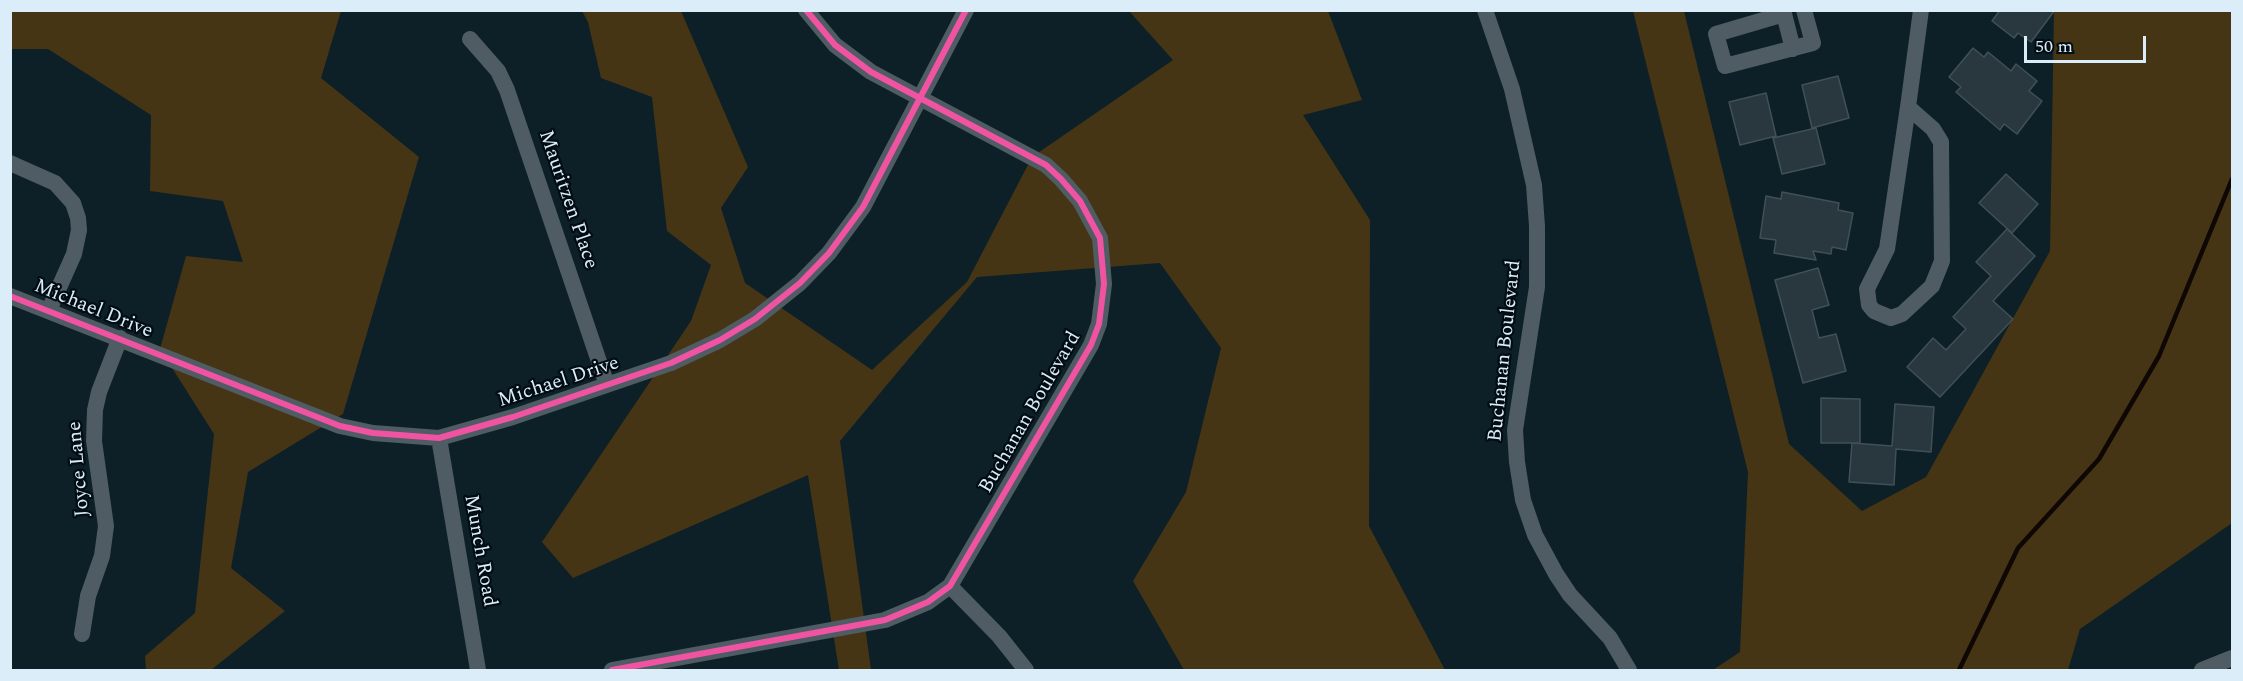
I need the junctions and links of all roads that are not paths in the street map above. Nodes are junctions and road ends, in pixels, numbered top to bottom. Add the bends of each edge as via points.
1 (806, 10) edge
2 (966, 10) edge
3 (1485, 10) edge
4 (1804, 10) edge
5 (1921, 10) edge
6 (1783, 13) edge
7 (470, 39) dead end
8 (1793, 49) junction
9 (920, 99) junction
10 (1908, 107) junction
11 (10, 164) edge
12 (10, 296) edge
13 (49, 310) junction
14 (120, 338) junction
15 (607, 385) junction
16 (439, 438) junction
17 (950, 586) junction
18 (82, 634) dead end
19 (2232, 658) edge
20 (478, 670) edge
21 (612, 670) edge
22 (1026, 670) edge
23 (1629, 670) edge
24 (2202, 670) edge

1 - 9 street, Buchanan Boulevard via 845,55
2 - 9 street, Michael Drive
3 - 23 street, Buchanan Boulevard via 1525,135 1536,206 1537,287 1515,430 1523,500 1535,535 1556,574 1610,638
4 - 8 street via 1813,44
5 - 10 street
6 - 8 street
6 - 8 street via 1716,34 1725,66
7 - 15 street, Mauritzen Place via 498,71 507,90
9 - 15 street, Michael Drive via 863,207 829,253 800,282 755,319 720,340 671,363
9 - 17 street, Buchanan Boulevard via 1046,165 1061,178 1100,238 1103,260 1102,306 1092,345
10 - 10 street via 1890,239 1867,289 1869,305 1891,318 1902,314 1932,286 1942,261 1941,142 1933,129
11 - 13 street via 55,183 73,203 78,218 74,254
12 - 13 street, Michael Drive
13 - 14 street, Michael Drive
14 - 16 street, Michael Drive via 340,426
14 - 18 street, Joyce Lane via 95,410 94,441 106,526
15 - 16 street, Michael Drive
16 - 20 street, Munch Road
17 - 21 street, Buchanan Boulevard via 928,602 885,620
17 - 22 street
19 - 24 street

